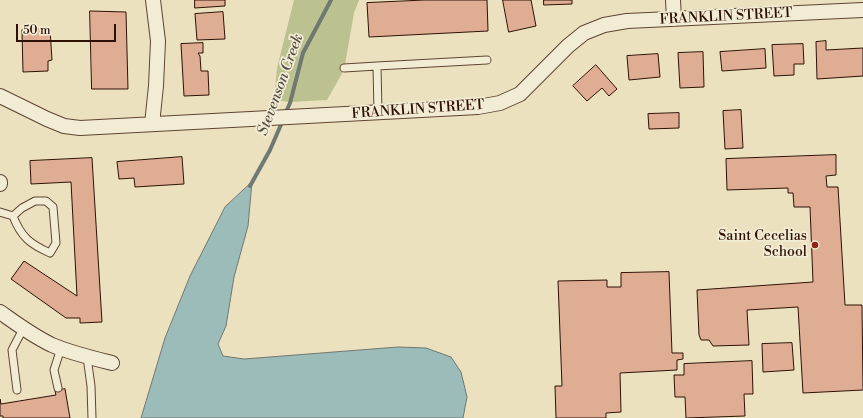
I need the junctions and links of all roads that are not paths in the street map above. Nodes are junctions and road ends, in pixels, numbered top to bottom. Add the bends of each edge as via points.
1 (153, 0) edge
2 (673, 0) edge
3 (863, 10) edge
4 (674, 19) junction
5 (487, 60) dead end
6 (377, 66) junction
7 (344, 68) dead end
8 (0, 96) edge
9 (378, 113) junction
10 (152, 124) junction
11 (0, 212) edge
12 (13, 216) junction
13 (0, 312) edge
14 (23, 329) junction
15 (61, 348) junction
16 (88, 357) junction
17 (112, 363) dead end
18 (58, 388) dead end
19 (17, 390) dead end
20 (92, 418) edge

1 - 10 street via 158,41
2 - 4 street
3 - 4 street, FRANKLIN STREET
4 - 9 street, FRANKLIN STREET via 627,21 604,25 584,33 520,94 500,103 478,107
5 - 6 lane
6 - 7 lane
6 - 9 lane
8 - 10 street, FRANKLIN STREET via 64,126 80,128
9 - 10 street, FRANKLIN STREET
11 - 12 lane
12 - 12 lane via 35,201 46,201 53,207 56,244 50,253 33,246 18,228
13 - 14 street
14 - 15 street
14 - 19 lane via 12,350
15 - 16 street
15 - 18 lane via 54,370
16 - 17 street
16 - 20 lane

